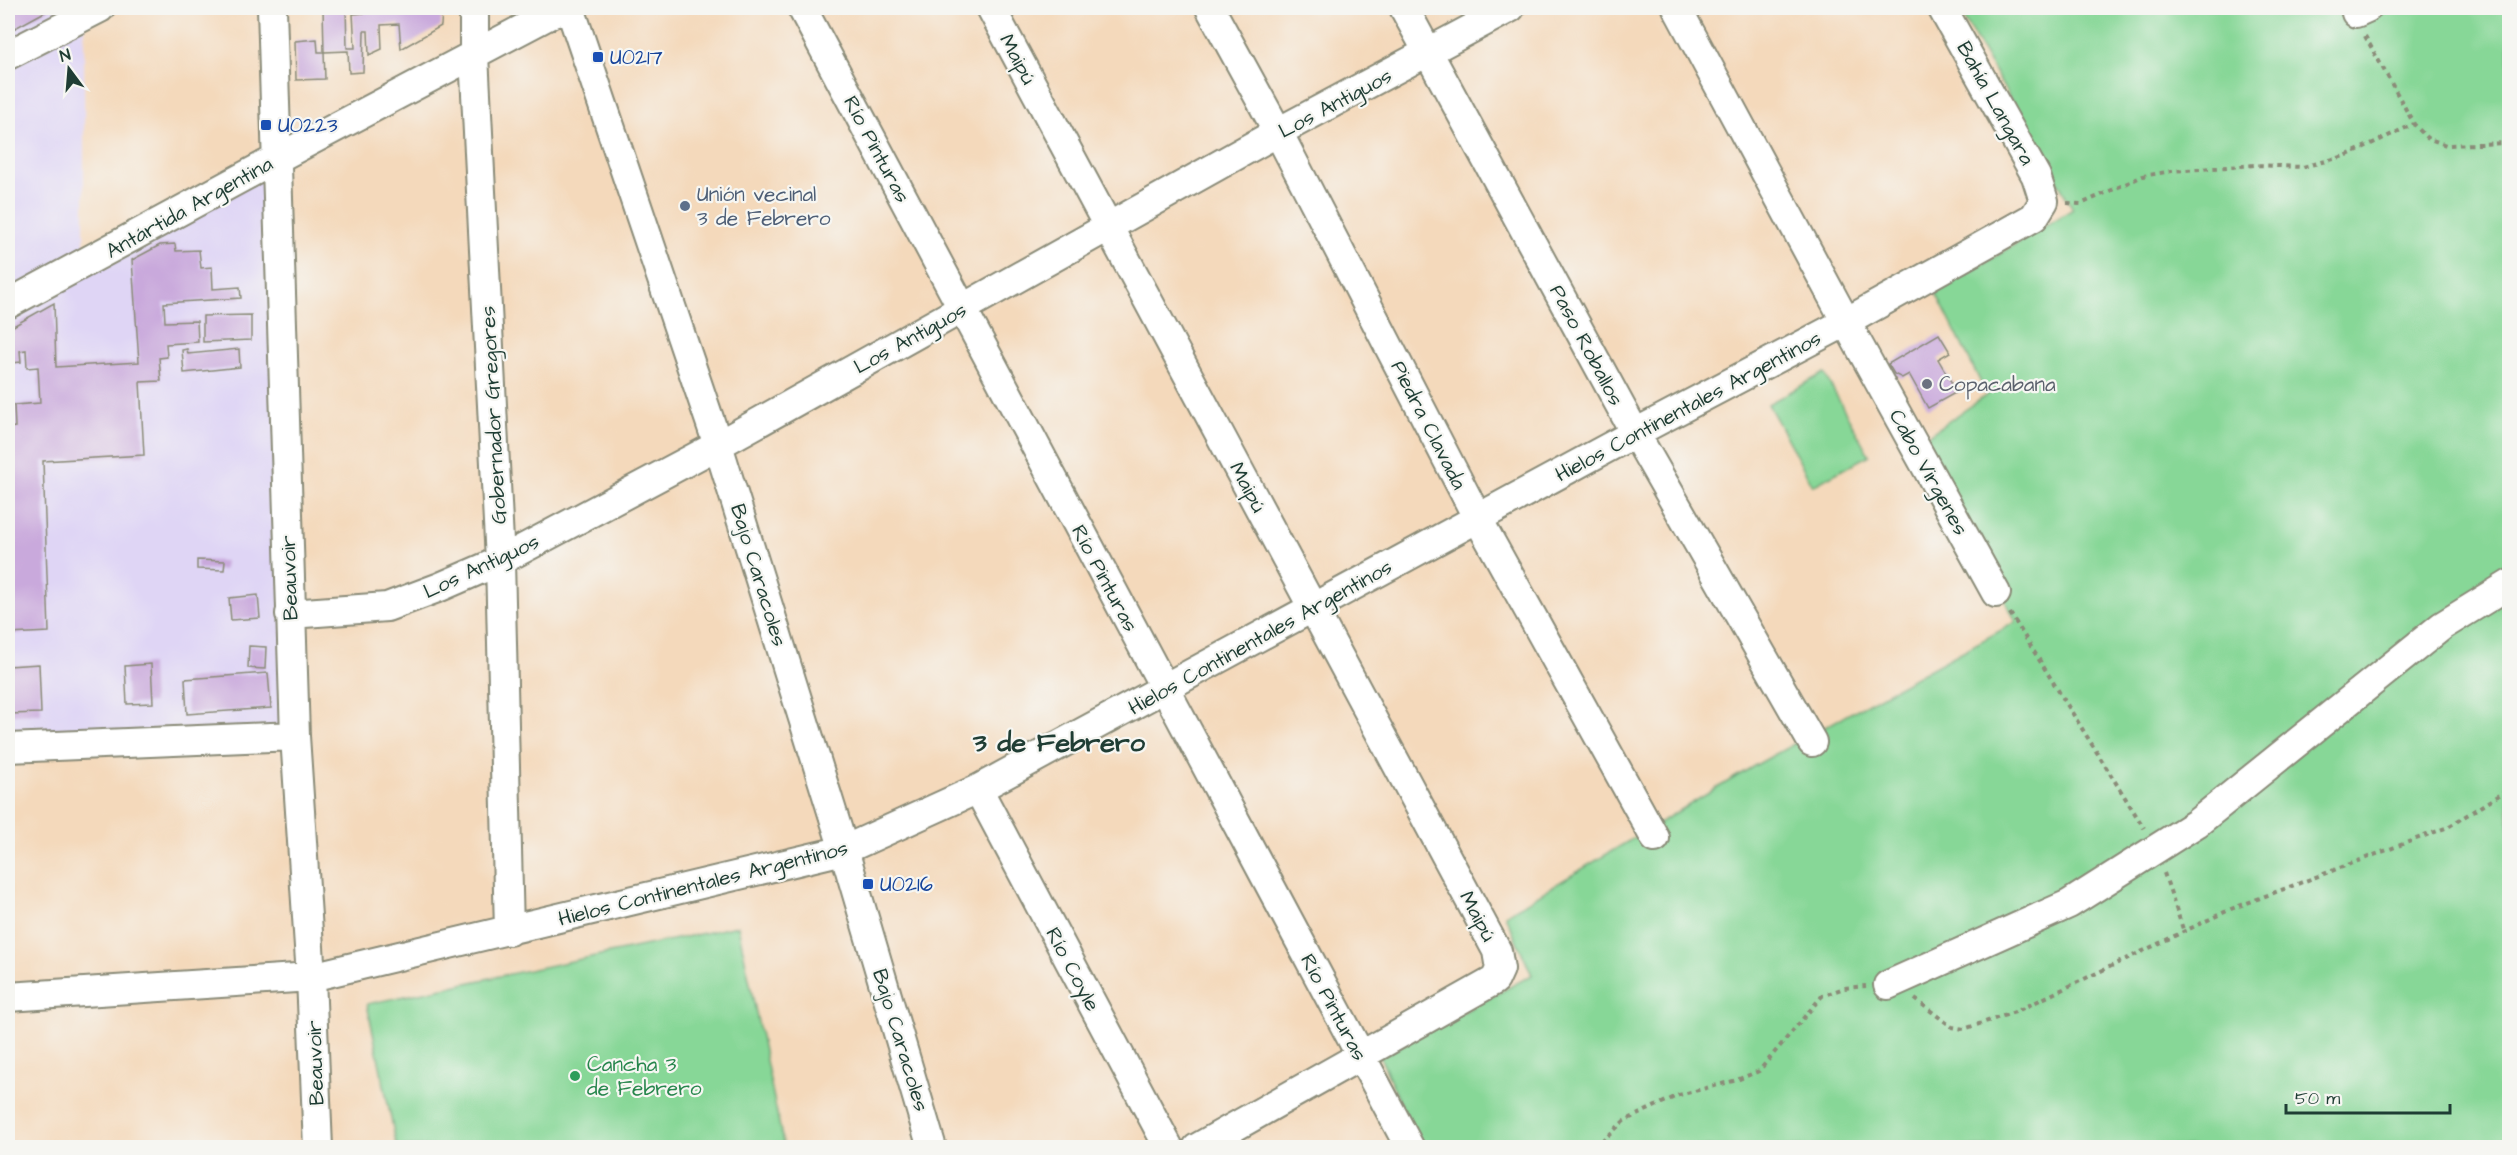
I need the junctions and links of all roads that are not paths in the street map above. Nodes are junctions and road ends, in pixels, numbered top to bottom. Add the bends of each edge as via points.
1 (272, 8) edge
2 (474, 8) edge
3 (802, 8) edge
4 (991, 8) edge
5 (1210, 8) edge
6 (1404, 8) edge
7 (1510, 8) edge
8 (1677, 8) edge
9 (1942, 8) edge
10 (557, 9) edge
11 (89, 10) edge
12 (1429, 52) junction
13 (8, 55) edge
14 (474, 55) junction
15 (1278, 132) junction
16 (278, 158) junction
17 (2044, 201) joint
18 (1108, 226) junction
19 (8, 304) edge
20 (962, 309) junction
21 (1846, 322) junction
22 (1635, 433) junction
23 (718, 445) junction
24 (1478, 519) junction
25 (500, 561) junction
26 (2510, 584) edge
27 (1996, 593) road end
28 (1312, 608) junction
29 (290, 614) junction
30 (1165, 689) junction
31 (295, 736) junction
32 (1812, 742) dead end
33 (8, 748) edge
34 (978, 789) junction
35 (1655, 838) dead end
36 (844, 850) junction
37 (509, 931) junction
38 (311, 977) junction
39 (1888, 985) road end
40 (8, 997) edge
41 (1361, 1057) junction
42 (318, 1148) edge
43 (932, 1148) edge
44 (1169, 1148) edge
45 (1197, 1148) edge
46 (1410, 1148) edge

1 - 16 street, Beauvoir
2 - 14 street, Gobernador Gregores
3 - 20 street, Río Pinturas
4 - 18 street, Maipú
5 - 15 street, Piedra Clavada
6 - 12 street, Paso Roballos
7 - 12 street, Los Antiguos
8 - 21 street, Cabo Virgenes
9 - 17 street, Bahía Langara via 2036,176
10 - 14 street, Antártida Argentina
10 - 23 street, Bajo Caracoles
11 - 13 street
12 - 15 street, Los Antiguos
12 - 22 street, Paso Roballos
14 - 16 street, Antártida Argentina
14 - 25 street, Gobernador Gregores
15 - 18 street, Los Antiguos
15 - 24 street, Piedra Clavada
16 - 19 street, Antártida Argentina
16 - 29 street, Beauvoir
17 - 21 street, Hielos Continentales Argentinos via 2034,217
18 - 20 street, Los Antiguos
18 - 28 street, Maipú
20 - 23 street, Los Antiguos
20 - 30 street, Río Pinturas
21 - 22 street, Hielos Continentales Argentinos
21 - 27 street, Cabo Virgenes
22 - 24 street, Hielos Continentales Argentinos
22 - 32 street, Paso Roballos
23 - 25 street, Los Antiguos
23 - 36 street, Bajo Caracoles
24 - 28 street, Hielos Continentales Argentinos
24 - 35 street, Piedra Clavada
25 - 29 street, Los Antiguos via 387,607
25 - 37 street, Gobernador Gregores
26 - 39 street via 2442,626 2197,823 2069,904
28 - 30 street, Hielos Continentales Argentinos
28 - 41 street, Maipú via 1497,951 1500,969 1495,981
29 - 31 street, Beauvoir
30 - 34 street, Hielos Continentales Argentinos
30 - 41 street, Río Pinturas
31 - 33 street
31 - 38 street, Beauvoir
34 - 36 street, Hielos Continentales Argentinos
34 - 44 street, Río Coyle
36 - 37 street, Hielos Continentales Argentinos
36 - 43 street, Bajo Caracoles
37 - 38 street, Hielos Continentales Argentinos
38 - 40 street, Hielos Continentales Argentinos
38 - 42 street, Beauvoir
41 - 45 street
41 - 46 street, Río Pinturas

